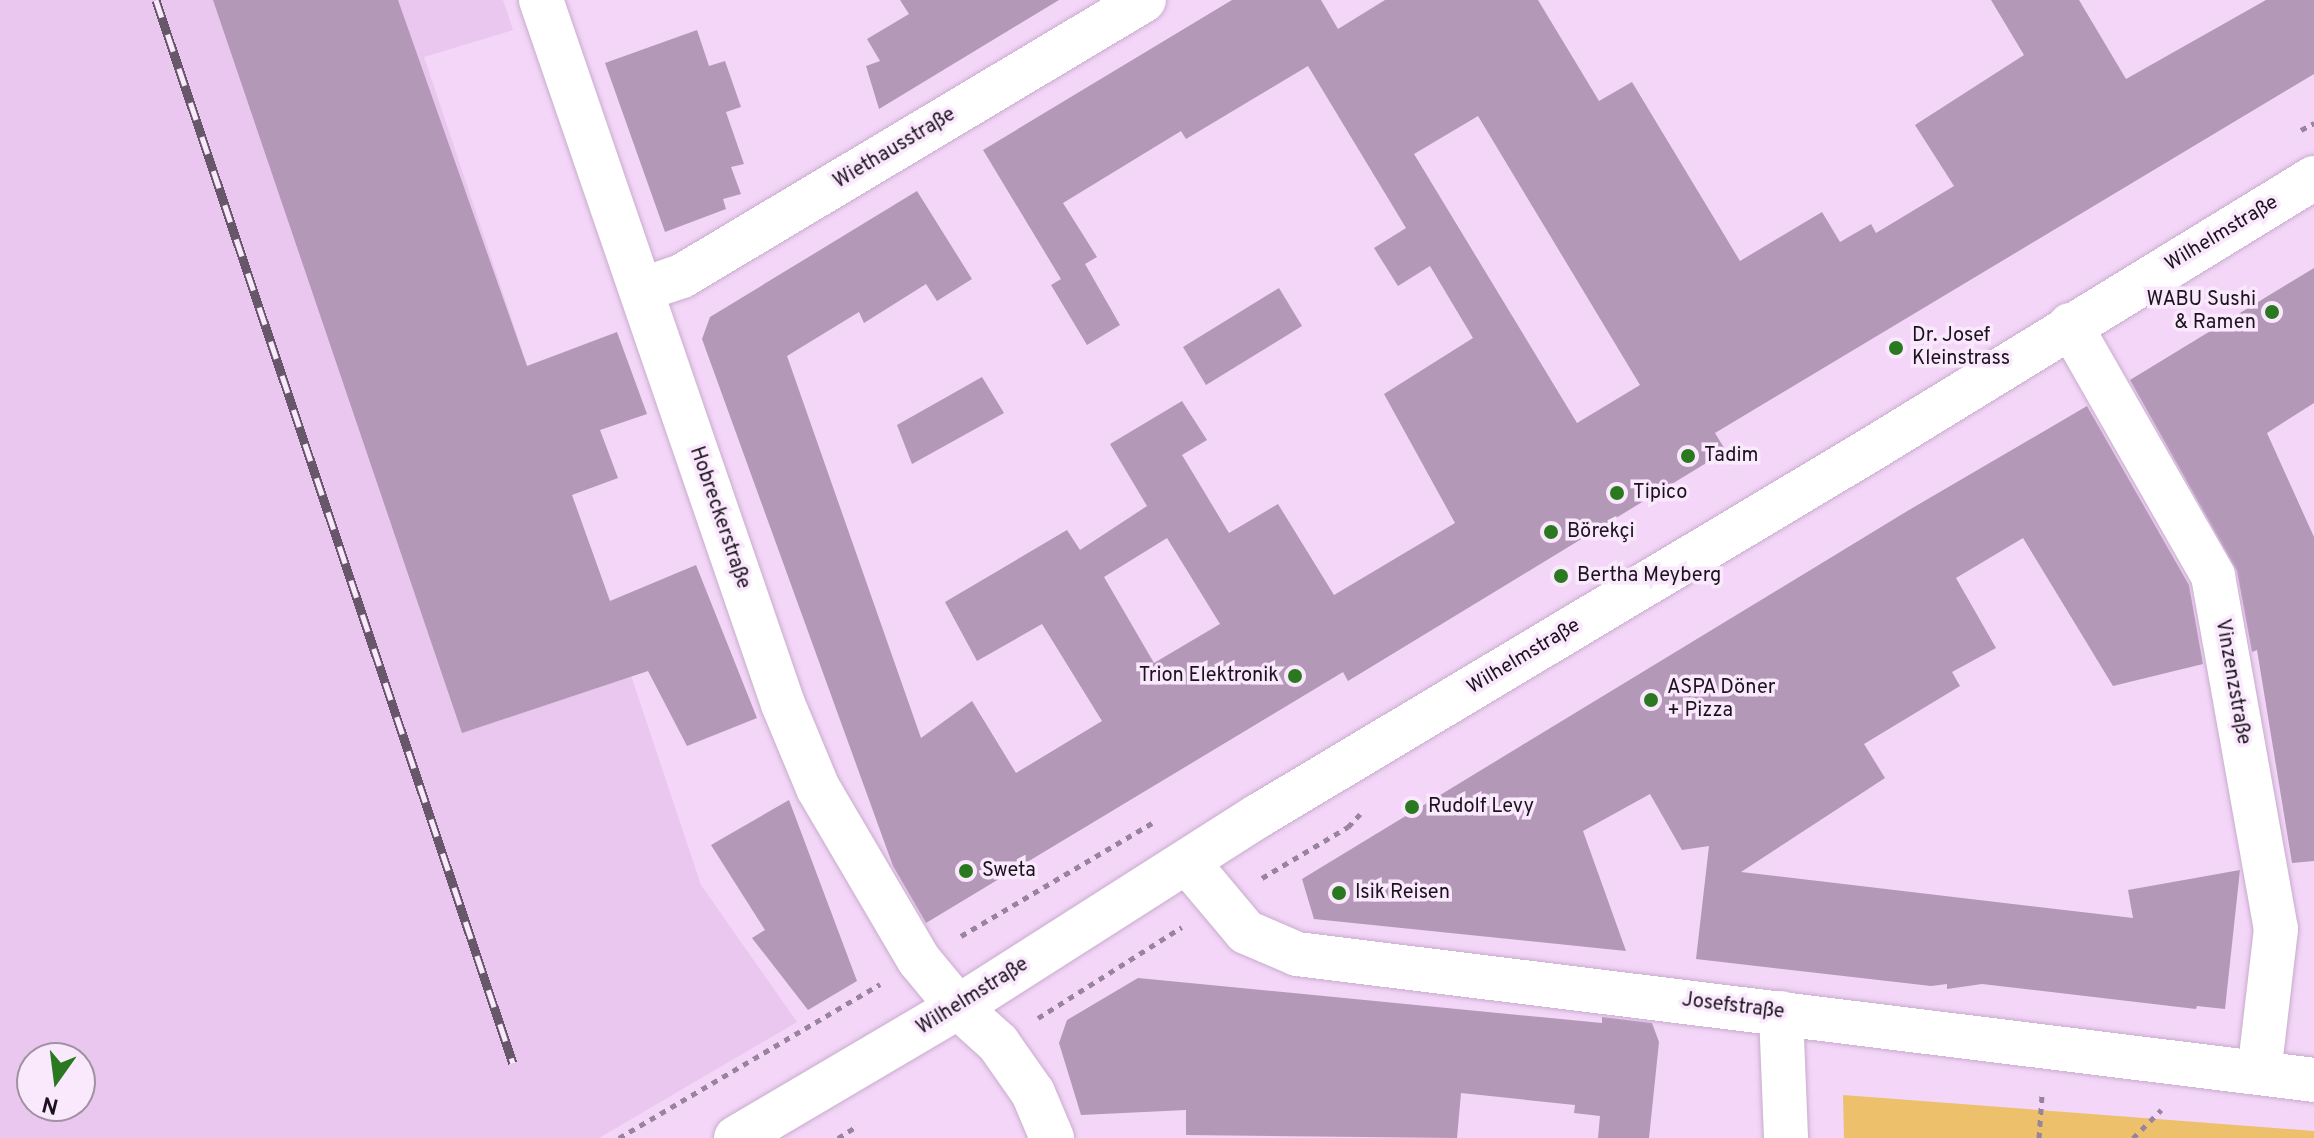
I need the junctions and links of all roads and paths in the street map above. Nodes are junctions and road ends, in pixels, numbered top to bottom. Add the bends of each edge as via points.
1 (541, 0) edge
2 (1144, 0) edge
3 (2314, 178) edge
4 (641, 290) junction
5 (2070, 325) junction
6 (1188, 863) junction
7 (958, 1007) junction
8 (1781, 1013) junction
9 (2259, 1073) junction
10 (2314, 1080) edge
11 (755, 1133) edge
12 (1052, 1138) edge
13 (1786, 1138) edge

1 - 4 street, Hobreckerstraße
2 - 4 street, Wiethausstraße via 682,276
3 - 5 street, Wilhelmstraße
4 - 7 street, Hobreckerstraße via 783,704 818,788 919,960
5 - 6 street, Wilhelmstraße
5 - 9 street, Vinzenzstraße via 2213,576 2276,929
6 - 7 street, Wilhelmstraße
6 - 8 street, Josefstraße via 1246,932 1297,954
7 - 11 street, Wilhelmstraße
7 - 12 street, Hobreckerstraße via 998,1043 1033,1093
8 - 9 street, Josefstraße
8 - 13 street
9 - 10 street, Josefstraße

